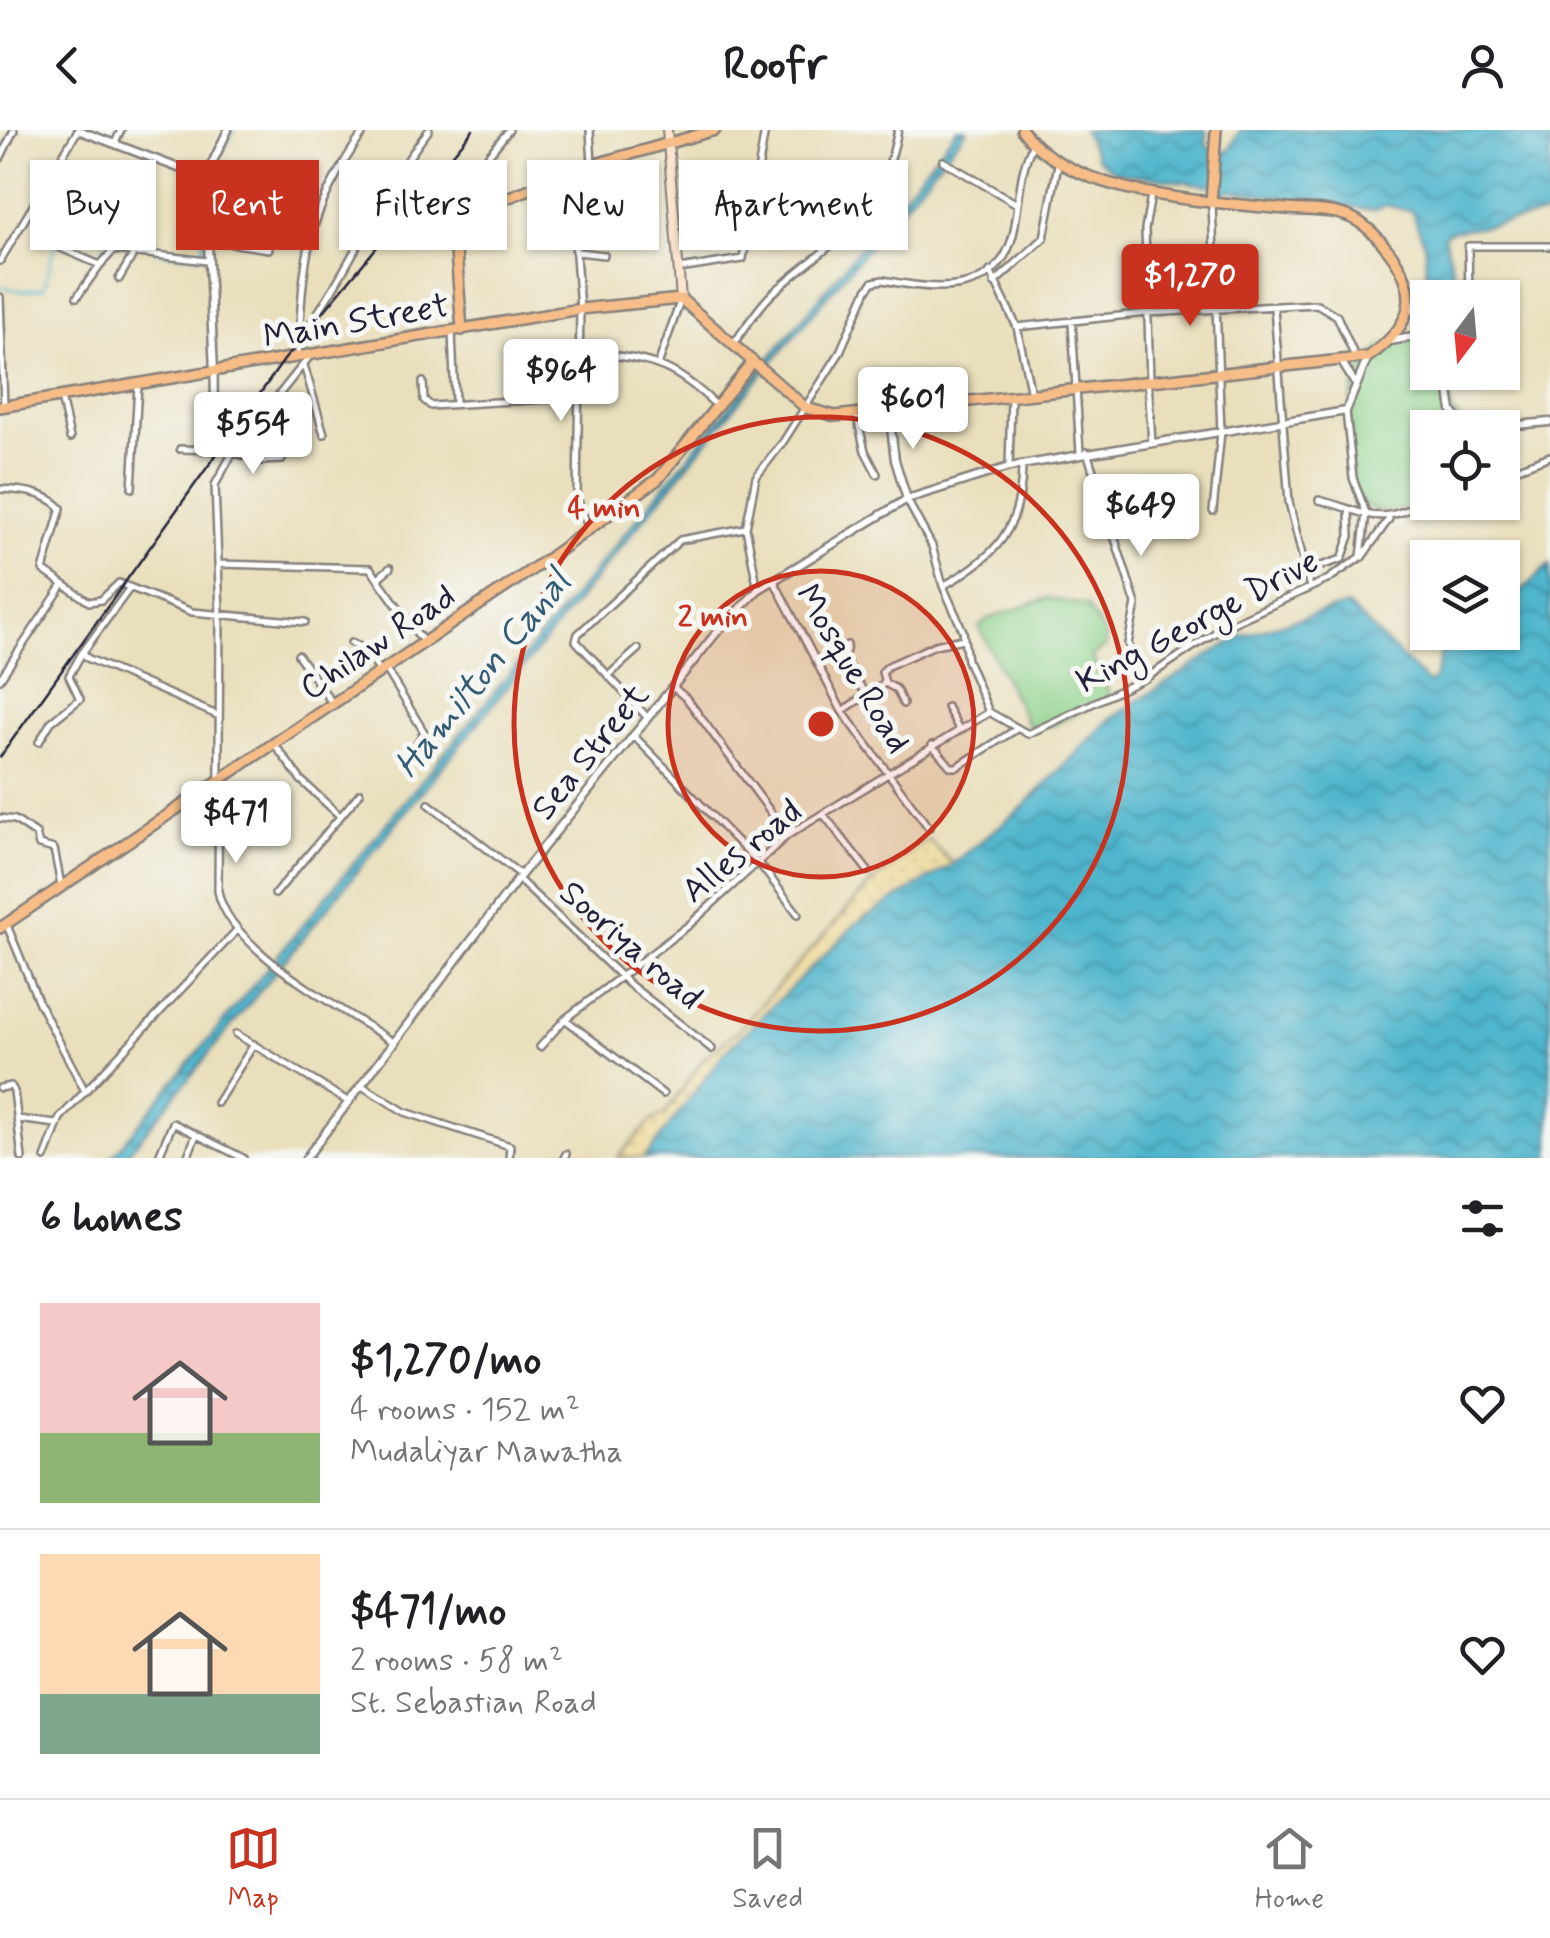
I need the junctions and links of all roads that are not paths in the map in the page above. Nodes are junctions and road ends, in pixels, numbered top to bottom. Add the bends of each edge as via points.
1 (14, 130) edge
2 (78, 130) edge
3 (121, 130) edge
4 (228, 130) edge
5 (364, 130) edge
6 (429, 130) edge
7 (508, 130) edge
8 (590, 130) edge
9 (716, 130) edge
10 (765, 130) edge
11 (898, 130) edge
12 (1022, 130) edge
13 (1216, 130) edge
14 (667, 136) edge
15 (1032, 144) junction
16 (114, 146) junction
17 (0, 159) edge
18 (214, 160) edge
19 (484, 160) edge
20 (592, 160) edge
21 (605, 160) edge
22 (943, 161) dead end
23 (1058, 164) junction
24 (176, 168) edge
25 (1152, 192) junction
26 (1211, 203) junction
27 (1016, 204) junction
28 (319, 207) edge
29 (1550, 246) edge
30 (65, 250) edge
31 (208, 250) edge
32 (307, 250) edge
33 (455, 250) edge
34 (578, 252) joint
35 (134, 253) junction
36 (604, 255) dead end
37 (208, 260) junction
38 (0, 261) edge
39 (100, 265) junction
40 (678, 269) junction
41 (990, 271) junction
42 (118, 279) dead end
43 (1469, 280) edge
44 (994, 283) junction
45 (0, 297) edge
46 (77, 297) dead end
47 (681, 298) junction
48 (1409, 300) joint
49 (1274, 308) junction
50 (580, 309) junction
51 (1215, 310) junction
52 (1147, 313) junction
53 (1072, 321) junction
54 (1017, 327) junction
55 (457, 331) junction
56 (1410, 337) edge
57 (299, 339) junction
58 (1390, 342) junction
59 (732, 346) junction
60 (580, 350) junction
61 (1355, 357) junction
62 (1368, 357) junction
63 (1339, 358) junction
64 (304, 360) junction
65 (659, 362) junction
66 (752, 363) junction
67 (1280, 364) junction
68 (214, 371) junction
69 (1217, 373) junction
70 (1149, 379) junction
71 (423, 382) dead end
72 (1355, 384) junction
73 (138, 385) junction
74 (1076, 388) junction
75 (1032, 394) junction
76 (1011, 396) junction
77 (61, 397) junction
78 (580, 397) junction
79 (455, 402) junction
80 (2, 407) edge
81 (718, 408) junction
82 (806, 408) junction
83 (889, 412) junction
84 (1346, 412) junction
85 (856, 416) junction
86 (1285, 420) junction
87 (1550, 422) edge
88 (1520, 425) edge
89 (1220, 432) junction
90 (324, 434) dead end
91 (70, 438) dead end
92 (1152, 443) junction
93 (180, 450) dead end
94 (233, 452) junction
95 (1084, 453) junction
96 (1550, 456) edge
97 (282, 460) dead end
98 (1022, 466) junction
99 (1009, 467) junction
100 (1520, 467) edge
101 (877, 474) dead end
102 (132, 488) dead end
103 (0, 490) edge
104 (907, 499) junction
105 (1319, 500) dead end
106 (1410, 509) edge
107 (1213, 510) dead end
108 (1349, 512) junction
109 (1366, 513) junction
110 (1389, 519) junction
111 (746, 528) junction
112 (589, 530) junction
113 (1362, 557) junction
114 (218, 564) junction
115 (390, 568) dead end
116 (1306, 571) junction
117 (378, 578) junction
118 (774, 581) junction
119 (63, 585) junction
120 (942, 586) junction
121 (129, 588) junction
122 (1310, 588) junction
123 (758, 590) junction
124 (220, 614) junction
125 (305, 622) dead end
126 (962, 640) junction
127 (351, 643) dead end
128 (424, 643) junction
129 (848, 644) dead end
130 (638, 649) dead end
131 (83, 652) junction
132 (298, 655) dead end
133 (383, 670) junction
134 (608, 676) junction
135 (1146, 678) junction
136 (0, 680) edge
137 (885, 683) junction
138 (672, 687) junction
139 (866, 696) junction
140 (334, 704) junction
141 (903, 704) dead end
142 (946, 706) dead end
143 (842, 711) junction
144 (989, 712) junction
145 (219, 716) junction
146 (647, 717) junction
147 (959, 730) junction
148 (1016, 730) junction
149 (633, 735) junction
150 (40, 742) dead end
151 (273, 743) junction
152 (932, 745) junction
153 (414, 749) dead end
154 (888, 774) junction
155 (218, 780) junction
156 (360, 792) dead end
157 (429, 804) dead end
158 (824, 814) junction
159 (340, 816) junction
160 (0, 818) edge
161 (928, 828) dead end
162 (788, 835) junction
163 (757, 864) junction
164 (868, 871) dead end
165 (519, 877) junction
166 (61, 886) junction
167 (276, 894) dead end
168 (798, 914) dead end
169 (3, 925) edge
170 (238, 928) junction
171 (621, 974) junction
172 (565, 1019) junction
173 (236, 1034) dead end
174 (395, 1043) junction
175 (254, 1044) junction
176 (540, 1047) dead end
177 (712, 1049) dead end
178 (362, 1086) junction
179 (0, 1088) edge
180 (85, 1091) junction
181 (663, 1094) dead end
182 (348, 1102) junction
183 (217, 1103) dead end
184 (18, 1119) junction
185 (56, 1124) junction
186 (196, 1135) junction
187 (22, 1158) edge
188 (44, 1158) edge
189 (158, 1158) edge
190 (187, 1158) edge
191 (243, 1158) edge
192 (306, 1158) edge
193 (509, 1158) edge

1 - 17 street
2 - 16 street
2 - 38 street
3 - 16 street
4 - 18 street
5 - 28 street
6 - 57 street
7 - 19 street
8 - 20 street
9 - 14 main road
10 - 40 street via 743,259
11 - 59 street via 865,217 770,295
12 - 15 main road
13 - 26 main road
14 - 21 main road
14 - 40 main road
15 - 23 main road
15 - 27 street
16 - 24 street
22 - 27 street
23 - 25 main road
23 - 44 street via 1044,238
25 - 26 main road
25 - 52 street
26 - 48 main road via 1351,216 1398,262
26 - 51 street
27 - 41 street via 1012,236
29 - 43 street via 1468,246
30 - 39 street
31 - 37 street
32 - 57 street
33 - 55 main road
34 - 36 street
34 - 50 street
35 - 37 street
35 - 39 street via 114,250
35 - 42 street
37 - 68 street
39 - 46 street
40 - 47 main road
41 - 44 street
41 - 82 street via 950,290 874,282
44 - 54 street
45 - 80 street
47 - 50 main road, Main Street
47 - 59 main road
47 - 65 street
48 - 58 main road
49 - 51 street
49 - 61 street via 1316,304 1337,316
49 - 67 street
50 - 55 main road, Main Street
50 - 60 street
51 - 52 street
51 - 69 street
52 - 53 street
52 - 70 street
53 - 54 street
53 - 74 street
54 - 75 street
55 - 64 main road, Main Street
55 - 79 street
56 - 58 street
57 - 64 street
58 - 62 main road
59 - 66 main road
60 - 65 street
60 - 78 street
61 - 62 main road
61 - 63 main road
62 - 72 street
63 - 67 main road
63 - 72 street
64 - 68 main road, Main Street
64 - 90 street
64 - 94 street
65 - 81 street
66 - 81 main road, Chilaw Road
66 - 82 main road
67 - 69 main road
67 - 86 street
68 - 73 main road, Main Street
68 - 93 street via 215,450
69 - 70 main road
69 - 89 street
70 - 74 main road
70 - 92 street
71 - 79 street via 427,404
72 - 84 street
73 - 77 main road, Main Street
73 - 102 street
74 - 75 main road
74 - 95 street
75 - 76 main road
76 - 83 main road
76 - 99 street
77 - 80 main road, Main Street
77 - 91 street
78 - 79 street
78 - 112 street via 578,498
81 - 112 main road, Chilaw Road via 673,465
82 - 85 main road
82 - 111 street via 756,477
83 - 85 main road
83 - 104 street
84 - 86 street, Sea Street
84 - 109 street, King George Drive via 1353,478
85 - 101 street
86 - 89 street, Sea Street
86 - 116 street via 1289,502
87 - 88 street
89 - 92 street, Sea Street
89 - 107 street
92 - 95 street, Sea Street
94 - 97 street
94 - 114 street via 215,486
95 - 98 street, Sea Street
95 - 135 street via 1136,604 1128,644
96 - 100 street
98 - 99 street, Sea Street
98 - 120 street via 1011,528 981,561
99 - 104 street, Sea Street
103 - 119 street via 47,497 60,508 43,570
104 - 118 street, Sea Street
104 - 120 street via 932,546
105 - 108 street
106 - 110 street
108 - 109 street
108 - 116 street via 1342,560
109 - 110 street
109 - 113 street, King George Drive
110 - 113 street
111 - 123 street
111 - 134 street via 680,540 578,634 576,641
112 - 128 main road, Chilaw Road
113 - 122 street, King George Drive
114 - 117 street via 358,565
114 - 124 street
115 - 117 street
116 - 122 street
117 - 128 street
118 - 123 street, Sea Street
118 - 143 street, Mosque Road
119 - 121 street via 95,603 114,582
119 - 136 street
120 - 126 street
121 - 124 street via 192,612
121 - 131 street
122 - 135 street, King George Drive via 1222,628
123 - 138 street, Sea Street
124 - 125 street
124 - 145 street
126 - 137 street via 888,666
126 - 144 street
127 - 133 street
128 - 133 main road, Chilaw Road
129 - 139 street via 844,659
130 - 134 street
131 - 145 street
131 - 150 street via 70,676 80,699 51,722
132 - 140 street
133 - 140 main road, Chilaw Road
133 - 153 street via 424,732
134 - 146 street
135 - 148 street, King George Drive via 1028,734
137 - 139 street
137 - 141 street
138 - 146 street, Sea Street
138 - 162 street
139 - 143 street
140 - 151 main road, Chilaw Road
142 - 147 street
143 - 154 street, Mosque Road
144 - 147 street, Alles road
144 - 148 street
145 - 155 street
146 - 149 street, Sea Street
147 - 152 street, Alles road
148 - 152 street via 957,767
149 - 163 street
149 - 165 street, Sea Street
151 - 155 main road, Chilaw Road
151 - 159 street via 300,780
152 - 154 street, Alles road
154 - 158 street, Alles road
154 - 161 street, Mosque Road
155 - 166 main road, Chilaw Road
155 - 170 street via 218,890 221,908
156 - 159 street
157 - 165 street, Sooriya road
158 - 162 street, Alles road
158 - 164 street
159 - 167 street
160 - 166 street via 15,820 54,849
162 - 163 street, Alles road
163 - 168 street
163 - 171 street, Alles road
165 - 171 street, Sooriya road
165 - 174 street, Sea Street
166 - 169 main road, Chilaw Road
169 - 180 street
170 - 174 street via 280,967
170 - 180 street
171 - 172 street, Alles road
171 - 177 street, Sooriya road
172 - 176 street, Alles road
172 - 181 street
173 - 175 street
174 - 178 street, Sea Street
175 - 182 street
175 - 183 street
178 - 182 street, Sea Street
178 - 193 street via 405,1112 502,1142 510,1146
179 - 184 street via 14,1091
180 - 185 street
182 - 192 street, Sea Street
184 - 185 street
184 - 187 street
185 - 188 street
186 - 189 street via 174,1124
186 - 190 street
186 - 191 street

